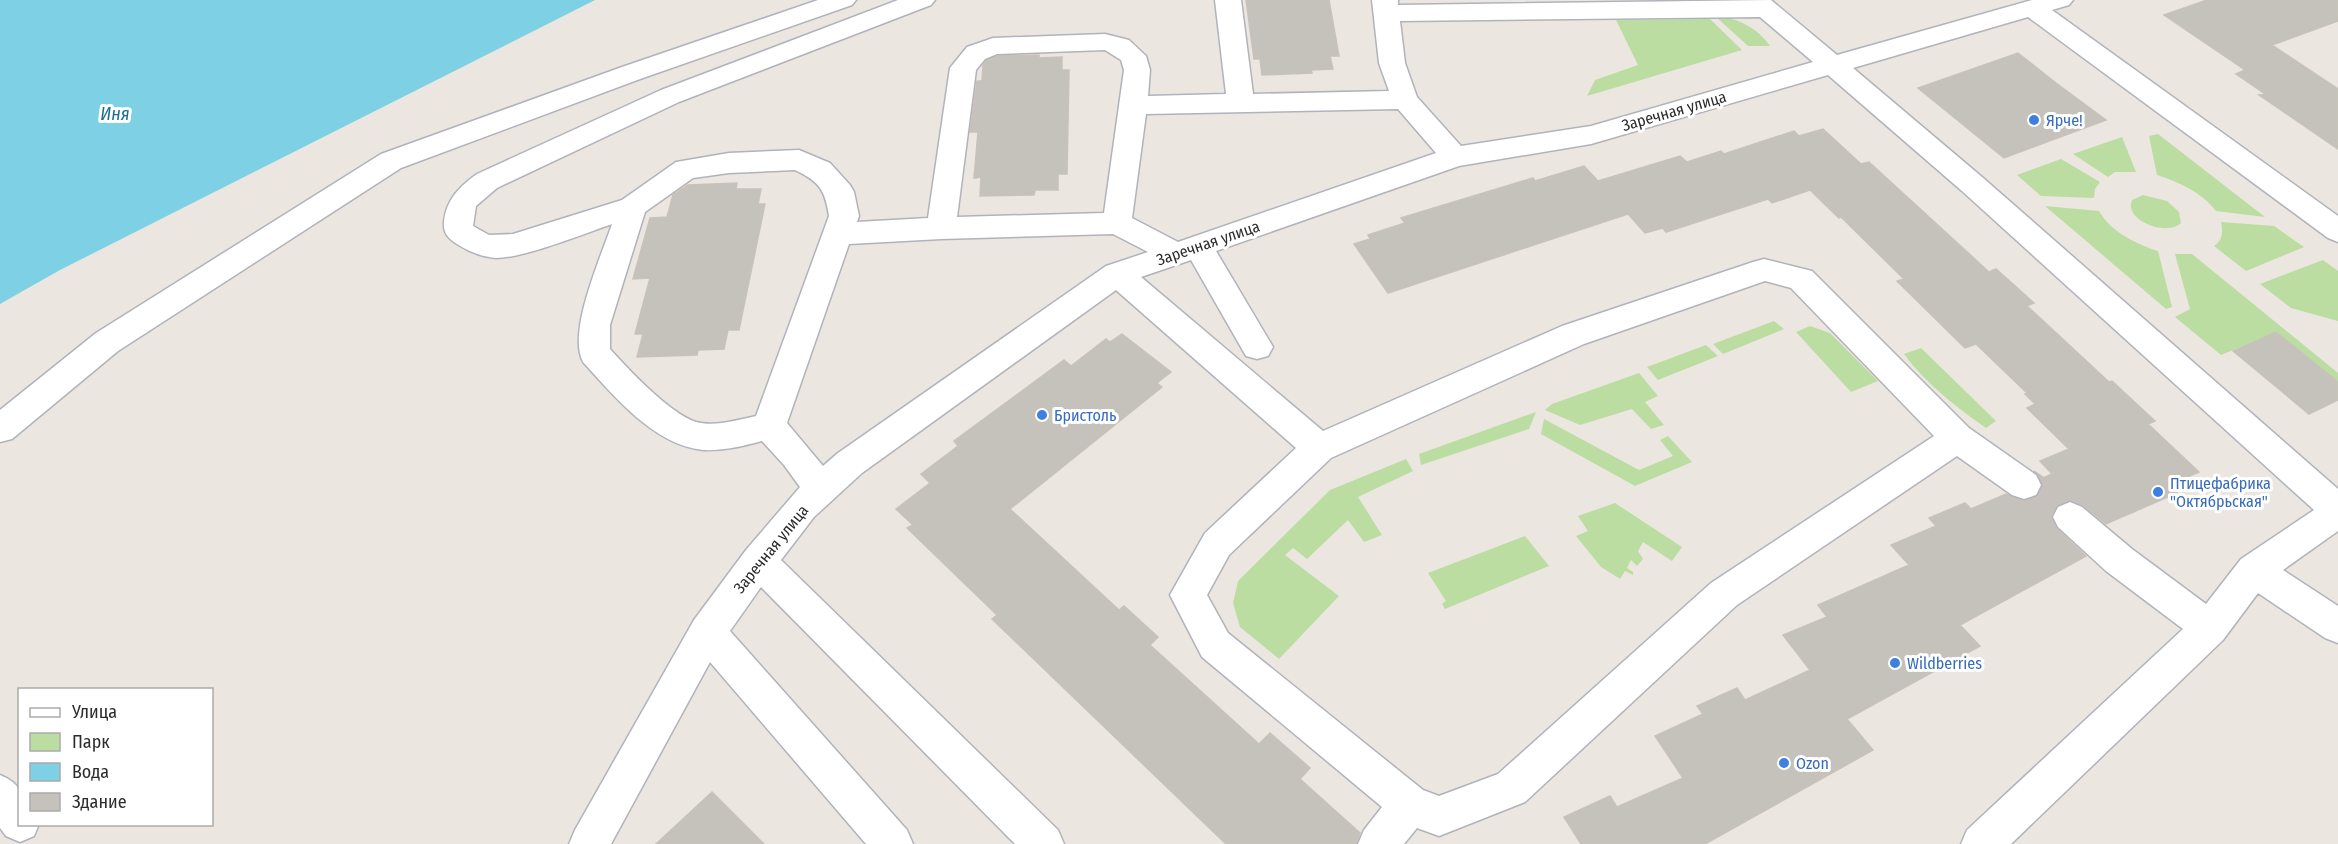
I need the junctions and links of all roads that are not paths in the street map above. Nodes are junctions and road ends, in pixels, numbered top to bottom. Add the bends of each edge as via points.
1 (843, 0) edge
2 (922, 0) edge
3 (1228, 0) edge
4 (2047, 4) edge
5 (1665, 5) edge
6 (1761, 5) edge
7 (1386, 6) edge
8 (1474, 6) edge
9 (1833, 65) junction
10 (1405, 100) junction
11 (1241, 104) junction
12 (1134, 105) junction
13 (1455, 157) junction
14 (632, 207) junction
15 (1117, 224) junction
16 (941, 228) junction
17 (2338, 231) edge
18 (838, 234) junction
19 (1188, 250) junction
20 (1118, 274) junction
21 (1257, 347) dead end
22 (769, 426) junction
23 (0, 429) edge
24 (1957, 438) junction
25 (1319, 448) junction
26 (2024, 485) tunnel mouth
27 (822, 491) junction
28 (2338, 511) edge
29 (2070, 517) tunnel mouth
30 (759, 561) junction
31 (2254, 570) junction
32 (2338, 626) edge
33 (2210, 628) junction
34 (707, 632) junction
35 (1410, 805) junction
36 (21, 826) edge
37 (36, 844) edge
38 (589, 844) edge
39 (893, 844) edge
40 (1044, 844) edge
41 (1378, 844) edge
42 (1981, 844) edge

1 - 23 street via 391,161 108,342
2 - 14 street via 670,96 487,181 467,195 458,215 458,230 473,241 496,249
3 - 11 street
4 - 9 street, Заречная улица
4 - 17 street
5 - 6 street
5 - 8 street
6 - 9 street
7 - 8 street
7 - 10 street via 1392,63
9 - 13 street, Заречная улица via 1591,135
9 - 28 street
10 - 11 street
10 - 13 street
11 - 12 street
12 - 15 street
12 - 16 street via 1136,63 1120,46 1105,42 993,46 976,53 963,68
13 - 19 street, Заречная улица
14 - 18 street via 686,169 799,160 820,170 840,192 844,216
14 - 22 street via 594,325 594,353 679,430 718,436
15 - 16 street
15 - 19 street
16 - 18 street
18 - 22 street
19 - 20 street, Заречная улица
19 - 21 street
20 - 25 street
20 - 27 street, Заречная улица via 850,463
22 - 27 street
24 - 25 street via 1800,279 1764,270 1573,335
24 - 26 street
24 - 35 street via 1724,594 1511,788 1438,816
25 - 35 street via 1217,544 1188,595 1215,645
27 - 30 street, Заречная улица via 802,507
28 - 31 street
29 - 33 street via 2119,560
30 - 34 street, Заречная улица
30 - 40 street
31 - 32 street
31 - 33 street
33 - 42 street
34 - 38 street, Заречная улица
34 - 39 street
35 - 41 street
36 - 37 street

